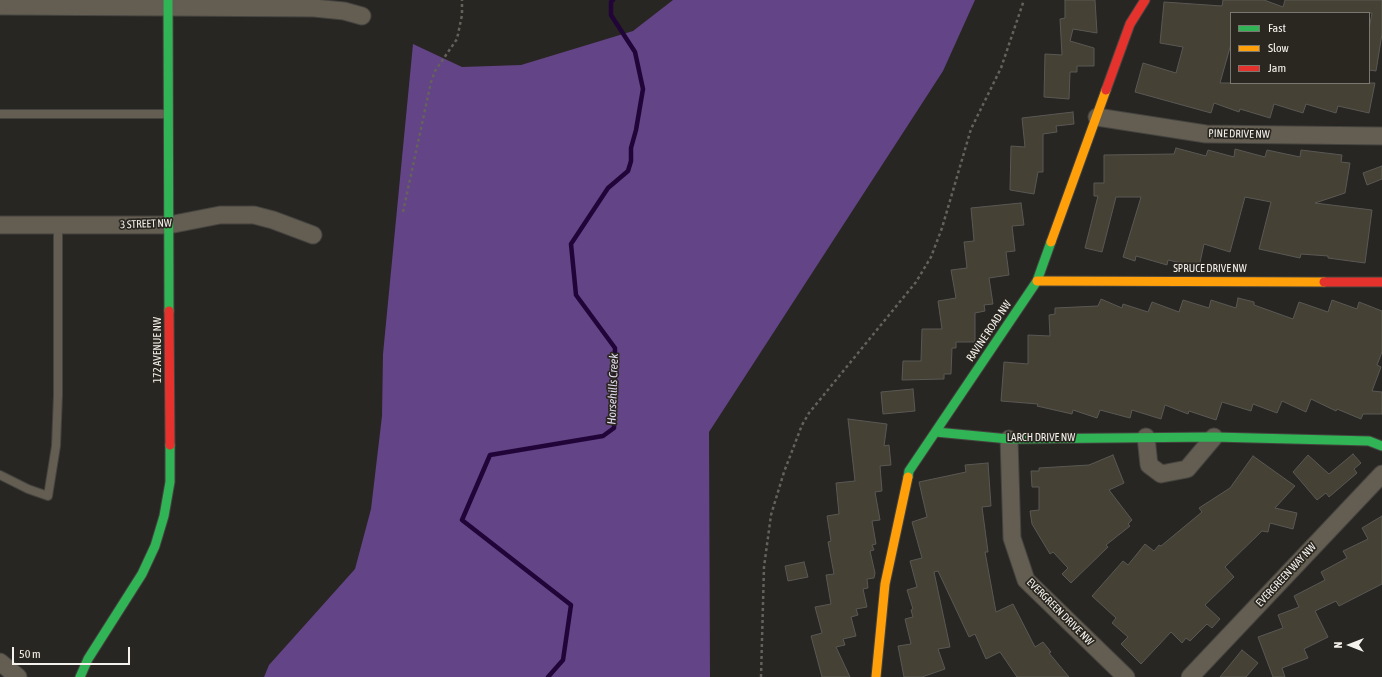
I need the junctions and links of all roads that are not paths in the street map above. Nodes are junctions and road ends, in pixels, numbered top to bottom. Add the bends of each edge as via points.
1 (1145, 0) edge
2 (168, 3) edge
3 (0, 6) edge
4 (362, 16) dead end
5 (0, 114) edge
6 (168, 114) junction
7 (1097, 117) junction
8 (1382, 136) edge
9 (0, 225) edge
10 (58, 225) junction
11 (169, 225) junction
12 (312, 236) dead end
13 (1037, 281) junction
14 (1382, 282) edge
15 (936, 432) junction
16 (1146, 437) junction
17 (1214, 437) junction
18 (1009, 439) junction
19 (1382, 446) edge
20 (1382, 474) edge
21 (0, 475) edge
22 (0, 662) edge
23 (18, 677) edge
24 (80, 677) edge
25 (876, 677) edge
26 (1126, 677) edge
27 (1190, 677) edge

1 - 7 street, RAVINE ROAD NW via 1130,24
2 - 3 street
2 - 4 street via 314,8
2 - 6 street, 172 AVENUE NW
5 - 6 lane
6 - 11 street, 172 AVENUE NW
7 - 8 street, PINE DRIVE NW via 1206,134
7 - 13 street, RAVINE ROAD NW
9 - 10 street, 3 STREET NW
10 - 11 street, 3 STREET NW
10 - 21 lane via 56,431 48,496
11 - 12 street, 3 STREET NW via 220,215 254,215
11 - 24 street, 172 AVENUE NW via 170,482 164,516 155,546 142,574 88,659
13 - 14 street, SPRUCE DRIVE NW
13 - 15 street, RAVINE ROAD NW
15 - 18 street, LARCH DRIVE NW
15 - 25 street, RAVINE ROAD NW via 909,471 885,584
16 - 17 street, LARCH DRIVE NW
16 - 17 street via 1149,465 1161,474 1187,469
16 - 18 street, LARCH DRIVE NW
17 - 19 street, LARCH DRIVE NW via 1369,442
18 - 26 street, EVERGREEN DRIVE NW via 1012,538 1026,580
20 - 27 street, EVERGREEN WAY NW
22 - 23 street

